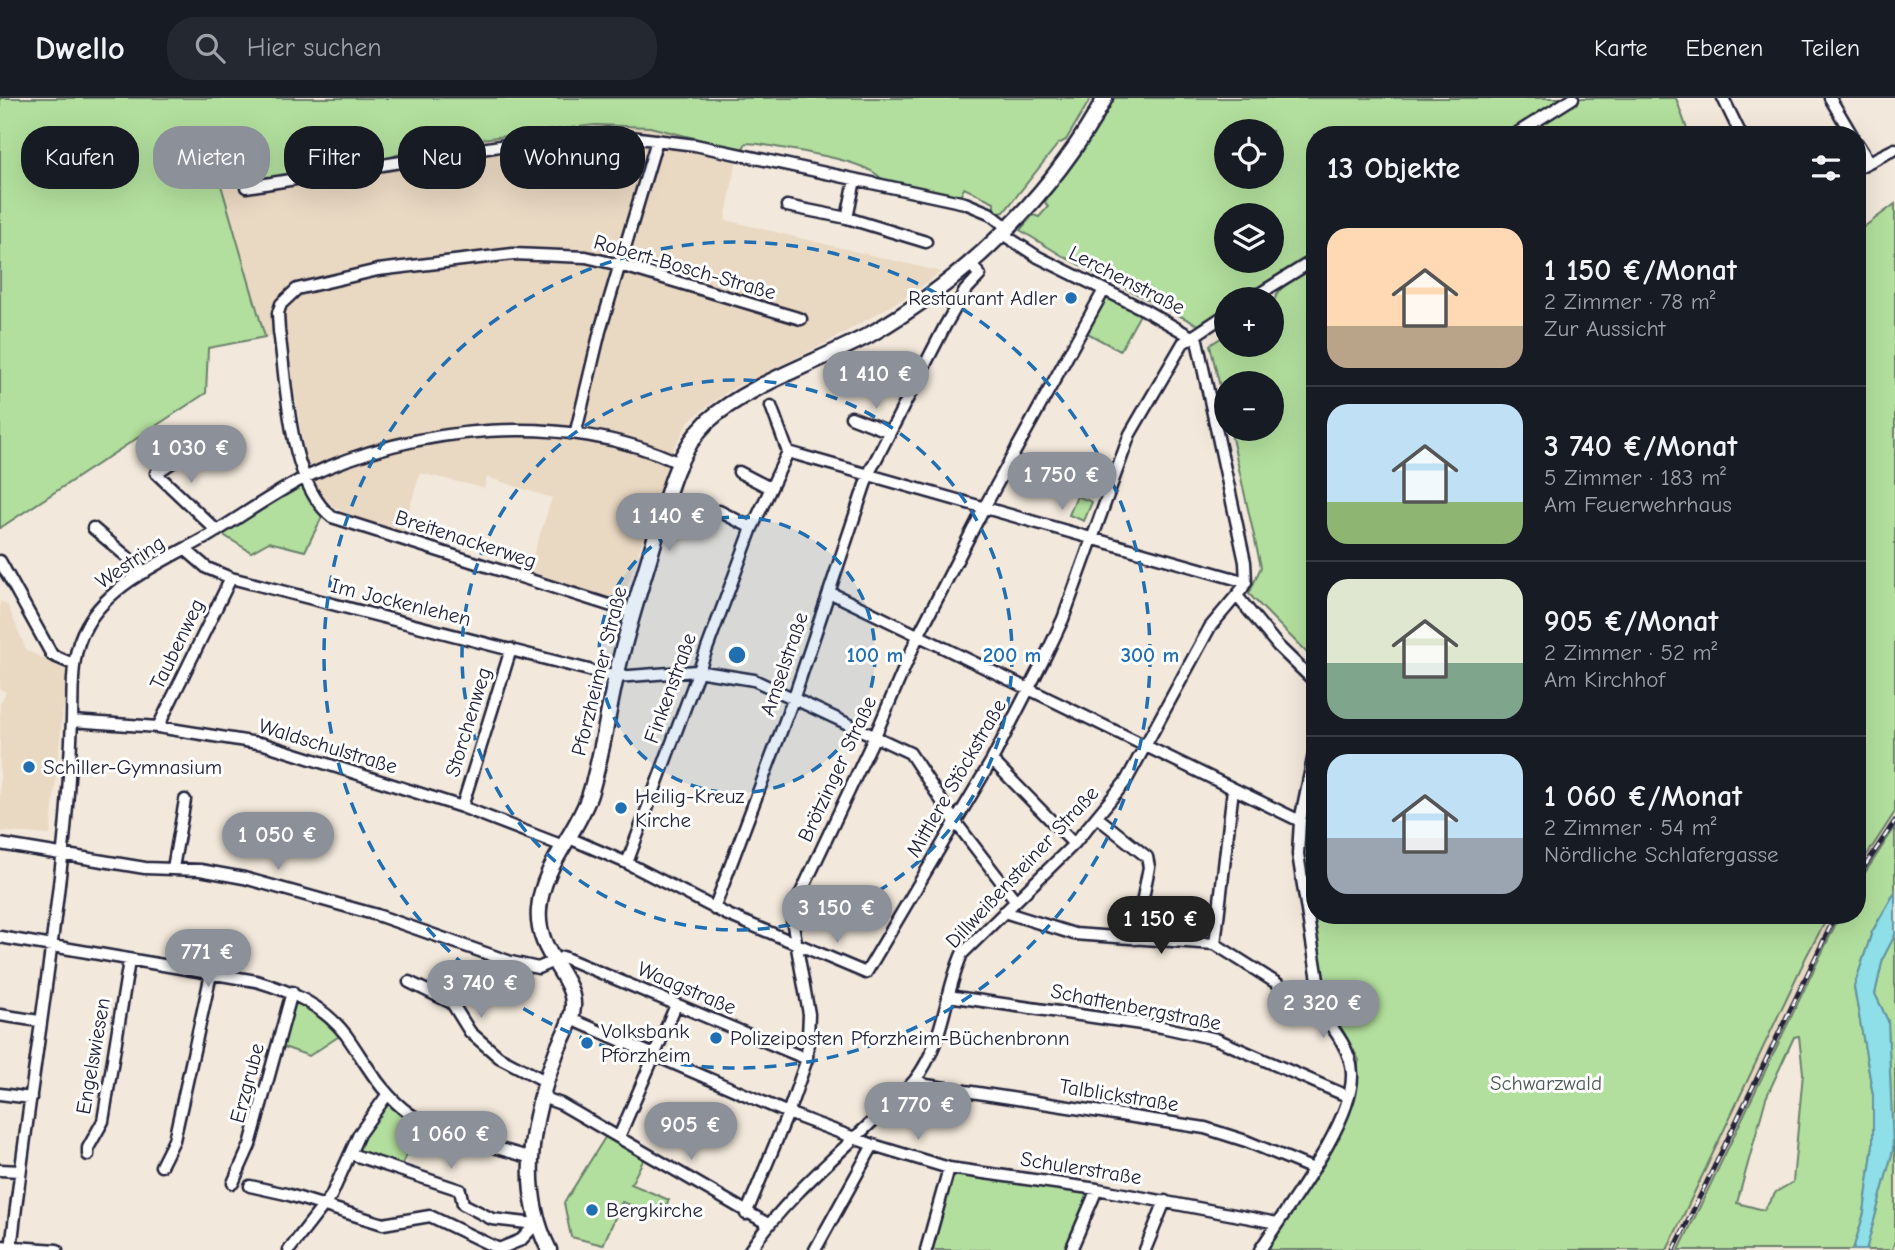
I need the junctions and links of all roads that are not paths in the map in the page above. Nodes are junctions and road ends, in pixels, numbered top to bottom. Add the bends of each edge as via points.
1 (1105, 98) edge
2 (1573, 98) edge
3 (1724, 98) edge
4 (1830, 98) edge
5 (1528, 126) edge
6 (1737, 126) edge
7 (1847, 126) edge
8 (657, 140) junction
9 (1895, 149) edge
10 (1866, 157) edge
11 (1869, 162) junction
12 (1866, 164) edge
13 (855, 180) junction
14 (270, 183) edge
15 (787, 206) dead end
16 (847, 218) junction
17 (1004, 230) junction
18 (926, 242) dead end
19 (969, 263) junction
20 (620, 265) junction
21 (1306, 265) edge
22 (1270, 287) edge
23 (1104, 290) junction
24 (801, 319) dead end
25 (1214, 322) edge
26 (1193, 335) junction
27 (771, 406) dead end
28 (851, 417) dead end
29 (576, 431) junction
30 (890, 432) junction
31 (202, 443) dead end
32 (788, 452) junction
33 (678, 463) junction
34 (739, 472) dead end
35 (869, 473) junction
36 (304, 478) junction
37 (770, 488) junction
38 (985, 506) junction
39 (719, 511) dead end
40 (93, 528) dead end
41 (752, 528) junction
42 (217, 531) junction
43 (1092, 537) junction
44 (185, 549) junction
45 (0, 561) edge
46 (145, 572) junction
47 (231, 578) junction
48 (1246, 582) junction
49 (830, 592) junction
50 (1237, 596) junction
51 (634, 613) junction
52 (918, 636) junction
53 (511, 649) junction
54 (73, 664) junction
55 (697, 671) junction
56 (1306, 673) edge
57 (616, 677) junction
58 (1028, 690) junction
59 (794, 696) junction
60 (72, 721) junction
61 (158, 727) junction
62 (875, 736) junction
63 (1145, 747) junction
64 (992, 760) junction
65 (1233, 789) junction
66 (1306, 792) edge
67 (185, 800) dead end
68 (462, 807) junction
69 (1098, 818) junction
70 (954, 820) junction
71 (1300, 821) junction
72 (566, 842) junction
73 (0, 844) edge
74 (1074, 844) junction
75 (62, 852) junction
76 (627, 863) junction
77 (173, 868) junction
78 (1016, 901) junction
79 (1306, 904) edge
80 (714, 909) junction
81 (1004, 912) junction
82 (1309, 924) edge
83 (0, 937) edge
84 (1135, 939) junction
85 (1215, 944) junction
86 (796, 945) junction
87 (50, 946) junction
88 (129, 961) junction
89 (552, 961) junction
90 (866, 973) joint
91 (211, 974) junction
92 (409, 982) dead end
93 (292, 992) junction
94 (948, 996) junction
95 (677, 1005) junction
96 (1320, 1010) junction
97 (0, 1015) edge
98 (571, 1020) junction
99 (39, 1021) junction
100 (656, 1055) junction
101 (807, 1059) junction
102 (916, 1080) junction
103 (547, 1082) junction
104 (0, 1094) edge
105 (387, 1094) junction
106 (1347, 1096) junction
107 (542, 1097) junction
108 (31, 1098) junction
109 (789, 1112) junction
110 (619, 1137) junction
111 (855, 1138) junction
112 (873, 1144) junction
113 (351, 1154) junction
114 (88, 1155) dead end
115 (531, 1157) junction
116 (161, 1166) dead end
117 (949, 1168) junction
118 (1311, 1168) junction
119 (0, 1170) edge
120 (20, 1171) junction
121 (233, 1183) dead end
122 (250, 1186) dead end
123 (1097, 1189) junction
124 (1165, 1201) junction
125 (324, 1206) junction
126 (746, 1214) junction
127 (1277, 1223) junction
128 (536, 1224) junction
129 (768, 1224) junction
130 (7, 1248) edge
131 (57, 1250) edge
132 (289, 1250) edge
133 (549, 1250) edge
134 (750, 1250) edge
135 (815, 1250) edge
136 (926, 1250) edge
137 (1071, 1250) edge
138 (1145, 1250) edge
139 (1260, 1250) edge

1 - 17 main road, Pforzheimer Straße via 1073,149
2 - 5 street
3 - 6 street
4 - 7 street
8 - 13 street, Lerchenstraße
8 - 14 street, Lerchenstraße via 607,134 537,140
8 - 20 street
9 - 11 street
10 - 11 street
11 - 12 street
13 - 16 street
13 - 17 street, Lerchenstraße via 976,206
15 - 16 street
16 - 18 street
17 - 19 main road, Pforzheimer Straße
17 - 23 street, Lerchenstraße via 1038,257
19 - 30 street, Amselstraße via 980,275 965,291
19 - 33 main road, Pforzheimer Straße via 870,334 724,408 699,431
20 - 24 street, Robert-Bosch-Straße
20 - 29 street
20 - 36 street, Robert-Bosch-Straße via 586,257 513,254 379,270 297,289 278,313
21 - 22 street
23 - 26 street, Lerchenstraße
23 - 38 street, Brötzinger Straße
25 - 26 street
26 - 43 street, Mittlere Stöckstraße via 1183,343 1130,434
26 - 48 street, Lerchenstraße via 1208,385
27 - 32 street
28 - 30 street
29 - 33 street, Westring via 639,446
29 - 36 street, Westring via 517,429 443,436 385,449
30 - 35 street, Amselstraße
31 - 42 street via 156,473
32 - 35 street
32 - 37 street, Finkenstraße
33 - 51 main road, Pforzheimer Straße
34 - 37 street
35 - 38 street
35 - 49 street, Amselstraße
36 - 42 street, Westring
36 - 51 street, Breitenackerweg via 321,508 332,517
37 - 41 street, Finkenstraße
38 - 43 street
38 - 52 street, Brötzinger Straße
39 - 41 street
40 - 46 street
41 - 55 street, Finkenstraße
42 - 44 street, Westring
43 - 48 street
43 - 58 street, Mittlere Stöckstraße via 1063,620
44 - 46 street, Westring
44 - 47 street, Im Jockenlehen via 207,568
45 - 54 street via 52,654
46 - 54 street, Westring via 103,603 86,626
47 - 53 street, Im Jockenlehen
47 - 61 street, Taubenweg
48 - 50 street
49 - 52 street
49 - 59 street, Amselstraße
50 - 56 street
50 - 63 street, Dillweißensteiner Straße via 1210,627
51 - 57 main road, Pforzheimer Straße
52 - 58 street
52 - 62 street, Brötzinger Straße
53 - 57 street, Im Jockenlehen
53 - 68 street, Storchenweg
54 - 60 street, Westring
55 - 57 street, Im Jockenlehen
55 - 59 street, Im Jockenlehen via 754,680
55 - 76 street, Finkenstraße
57 - 72 main road, Pforzheimer Straße via 592,787
58 - 63 street
58 - 64 street, Mittlere Stöckstraße
59 - 62 street, Im Jockenlehen
59 - 80 street, Amselstraße
60 - 61 street, Waldschulstraße
60 - 75 street, Westring
61 - 68 street, Waldschulstraße via 264,744
62 - 70 street, Im Jockenlehen via 910,753
62 - 86 street, Brötzinger Straße via 791,914
63 - 65 street
63 - 69 street, Dillweißensteiner Straße
64 - 70 street, Mittlere Stöckstraße
64 - 74 street
65 - 71 street
65 - 85 street
66 - 71 street
67 - 77 street
68 - 72 street, Waldschulstraße
69 - 74 street, Dillweißensteiner Straße
69 - 84 street via 1147,857
70 - 78 street, Im Jockenlehen
70 - 90 street, Mittlere Stöckstraße
71 - 79 street via 1298,854
72 - 76 street, Waldschulstraße
72 - 89 main road, Pforzheimer Straße via 545,883 539,909 541,932
73 - 75 street, Waagstraße
74 - 78 street, Dillweißensteiner Straße
75 - 77 street, Waagstraße
75 - 87 street, Westring
76 - 80 street, Waldschulstraße
77 - 89 street, Waagstraße via 244,878 296,892 511,962 538,968
78 - 81 street, Dillweißensteiner Straße
80 - 86 street, Waldschulstraße
81 - 84 street via 1074,934
81 - 94 street, Dillweißensteiner Straße via 962,954
82 - 96 street
83 - 87 street
84 - 85 street
85 - 96 street
86 - 90 street, Waldschulstraße
86 - 101 street, Brötzinger Straße via 809,1014
87 - 88 street
87 - 99 street, Westring
88 - 91 street
88 - 114 street, Engelswiesen via 103,1121
89 - 95 street, Waagstraße via 564,957
89 - 98 main road, Pforzheimer Straße via 571,992
91 - 93 street
91 - 116 street via 174,1140
92 - 103 street via 452,1003 470,1032 499,1057
93 - 105 street via 344,1032
93 - 121 street, Erzgrube via 250,1145
94 - 102 street, Dillweißensteiner Straße via 939,1032
94 - 106 street, Schattenbergstraße via 1216,1039
95 - 100 street
95 - 101 street, Waagstraße
96 - 106 street via 1349,1061 1352,1076
97 - 99 street
98 - 100 street, Schulerstraße
98 - 103 main road, Pforzheimer Straße
99 - 108 street, Westring
100 - 109 street, Schulerstraße
100 - 110 street
101 - 109 street, Brötzinger Straße
102 - 111 street, Dillweißensteiner Straße
102 - 118 street, Talblickstraße via 1205,1128
103 - 107 main road, Pforzheimer Straße
104 - 108 street
105 - 113 street
105 - 115 street via 424,1122
106 - 118 street via 1340,1123
107 - 110 street
107 - 115 main road, Pforzheimer Straße
108 - 120 street, Westring
109 - 111 street, Schulerstraße
109 - 126 street, Brötzinger Straße
110 - 126 street
111 - 112 street, Schulerstraße
111 - 129 street, Dillweißensteiner Straße
112 - 117 street, Schulerstraße
112 - 135 street
113 - 125 street
113 - 128 street via 460,1190 463,1204 492,1219
115 - 128 main road, Pforzheimer Straße via 530,1192
117 - 123 street, Schulerstraße
117 - 136 street
118 - 127 street
119 - 120 street
120 - 130 street, Westring
122 - 125 street
123 - 124 street, Schulerstraße
123 - 137 street
124 - 127 street, Schulerstraße
124 - 138 street
125 - 128 street via 383,1224 430,1216 499,1249 521,1240
125 - 132 street
126 - 129 street
127 - 139 street
128 - 133 main road, Pforzheimer Straße
129 - 134 street, Dillweißensteiner Straße
130 - 131 street

